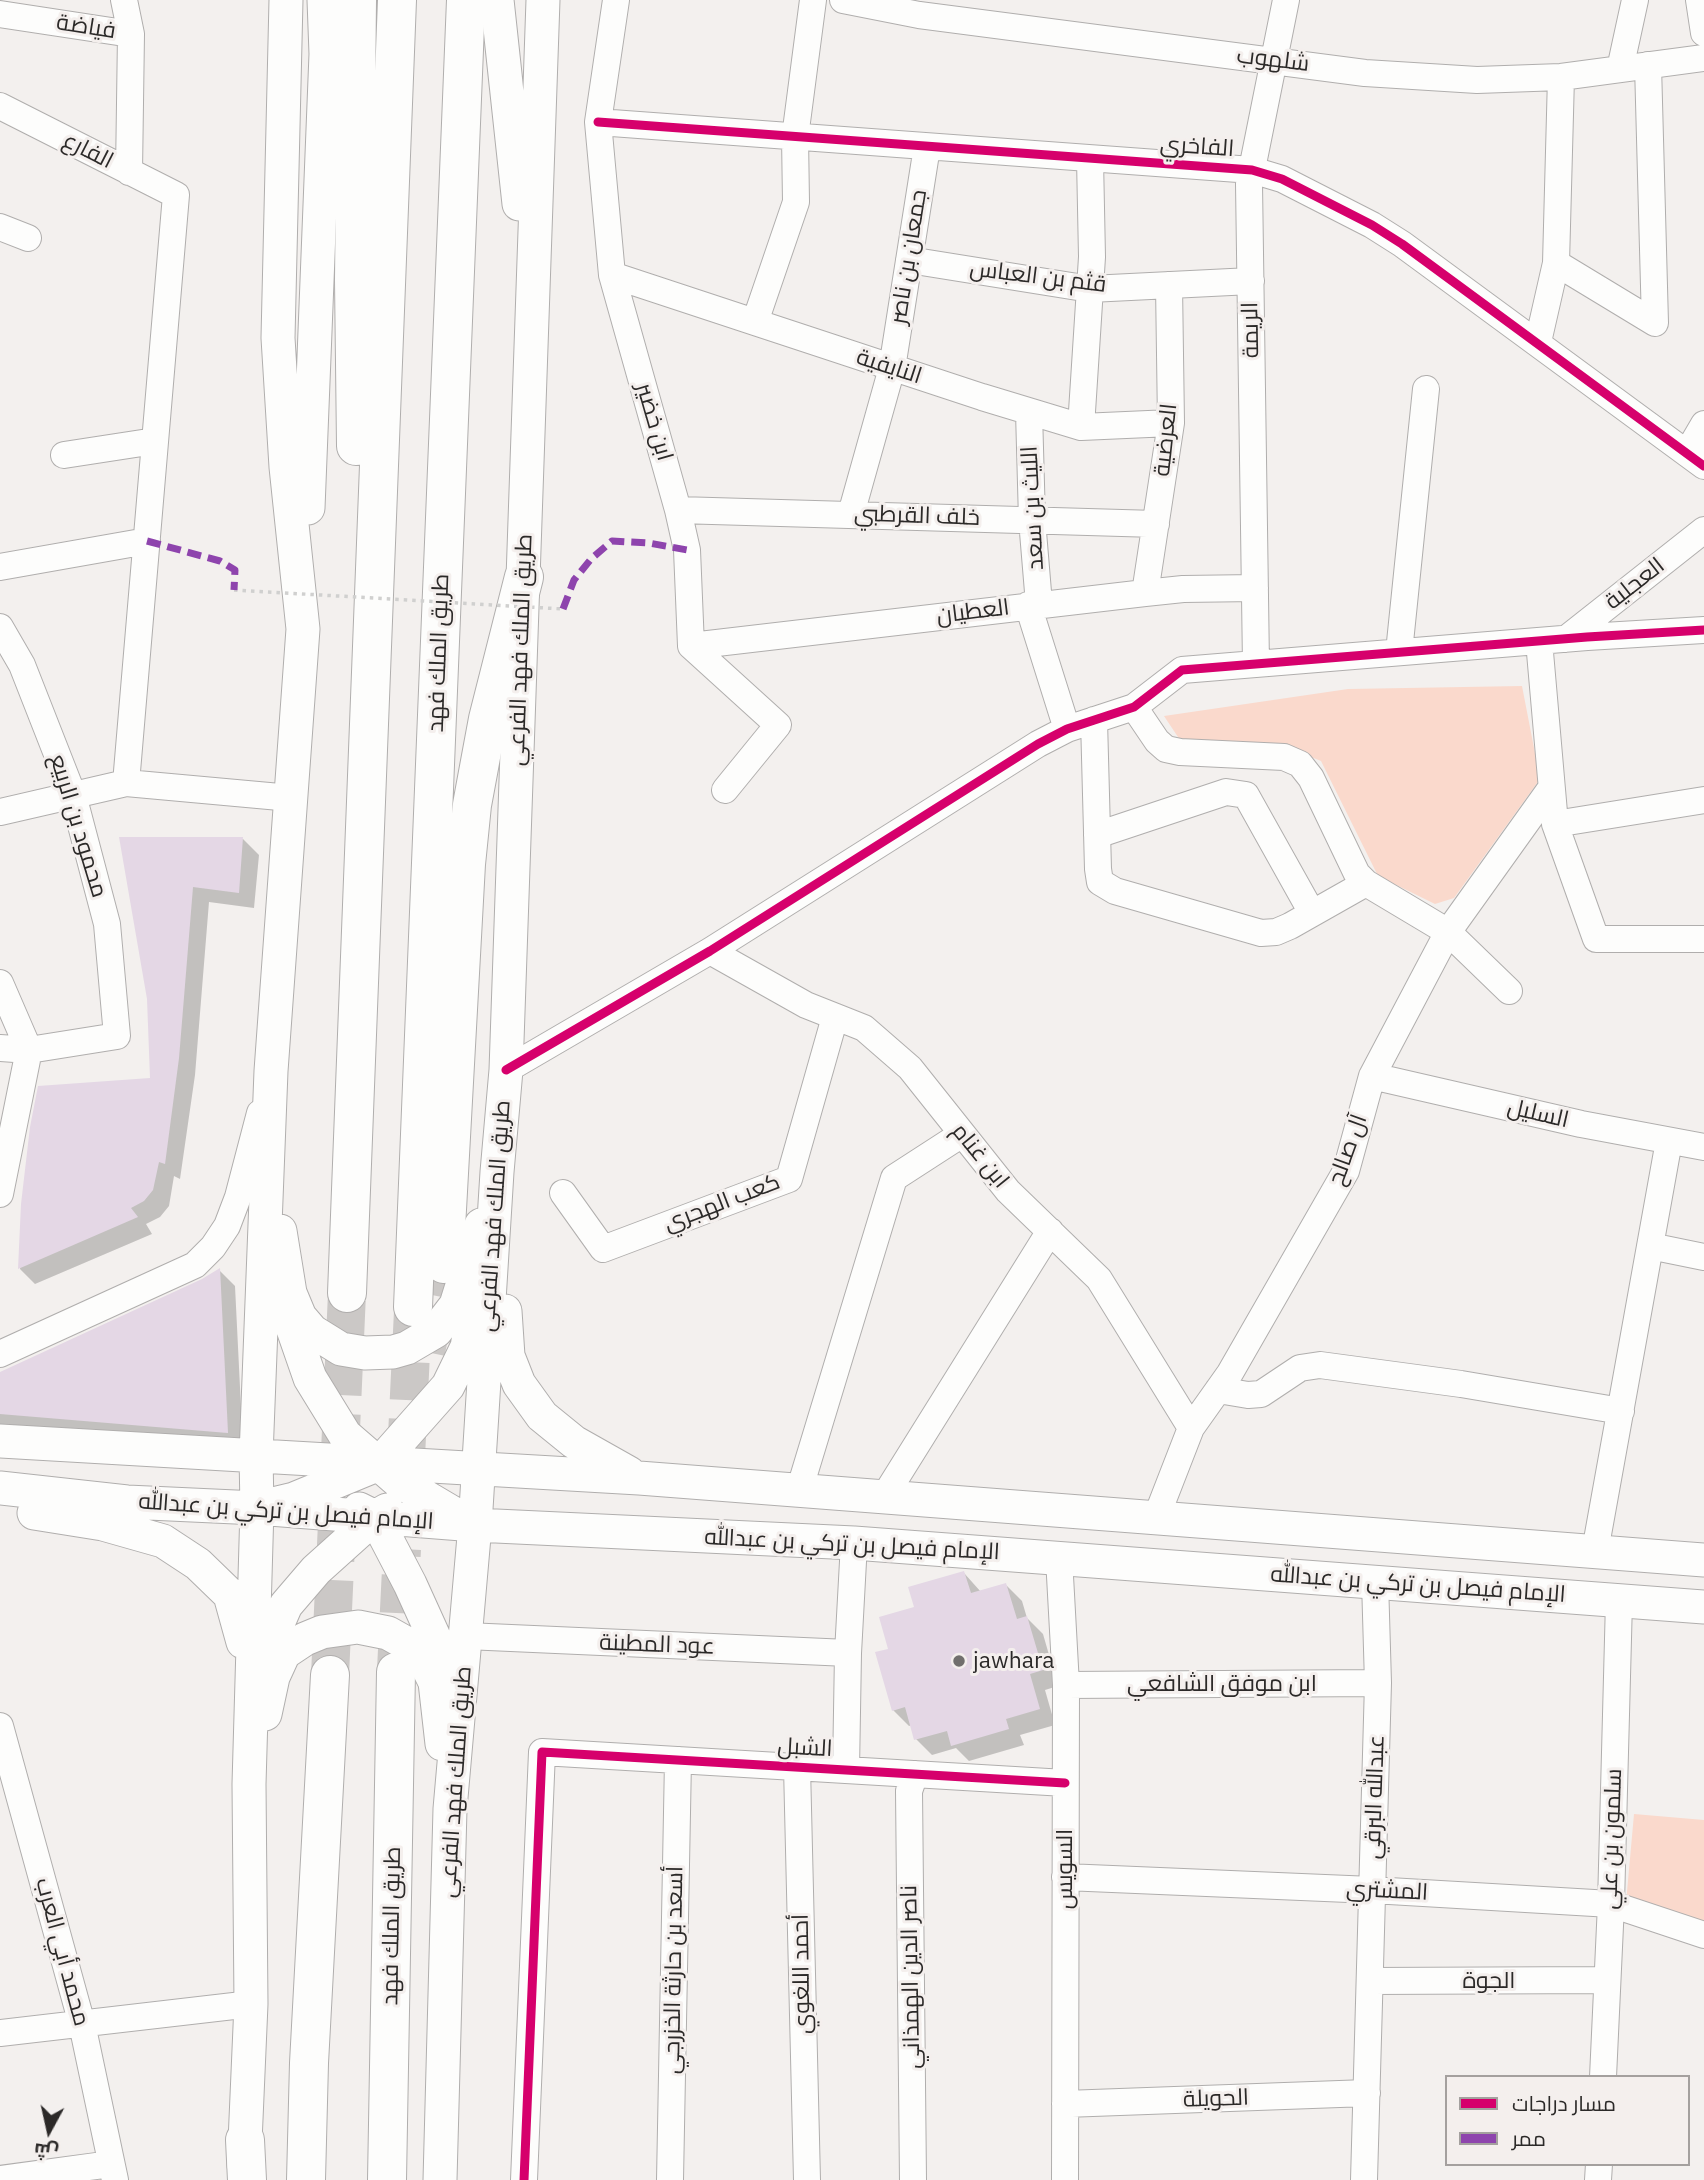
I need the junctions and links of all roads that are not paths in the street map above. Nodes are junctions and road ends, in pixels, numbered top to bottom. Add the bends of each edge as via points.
1 (124, 0) edge
2 (286, 0) edge
3 (324, 0) edge
4 (357, 0) edge
5 (397, 0) edge
6 (466, 0) edge
7 (498, 0) edge
8 (543, 0) edge
9 (616, 0) edge
10 (813, 0) edge
11 (843, 0) edge
12 (1286, 0) edge
13 (1635, 0) edge
14 (1699, 0) edge
15 (0, 14) edge
16 (1704, 33) edge
17 (131, 34) junction
18 (1704, 58) edge
19 (1275, 61) junction
20 (1648, 65) junction
21 (1620, 69) junction
22 (1561, 77) junction
23 (0, 106) edge
24 (598, 122) junction
25 (795, 137) junction
26 (927, 147) junction
27 (1090, 159) junction
28 (1252, 170) junction
29 (129, 172) junction
30 (0, 227) edge
31 (28, 238) dead end
32 (909, 260) junction
33 (1556, 264) junction
34 (612, 275) junction
35 (1251, 281) junction
36 (1169, 285) junction
37 (1090, 289) junction
38 (755, 322) junction
39 (532, 325) junction
40 (1538, 342) junction
41 (892, 368) junction
42 (1426, 388) dead end
43 (1030, 412) junction
44 (1171, 423) junction
45 (1704, 424) edge
46 (1081, 427) junction
47 (155, 441) junction
48 (64, 455) dead end
49 (1695, 460) edge
50 (678, 510) junction
51 (851, 514) junction
52 (1031, 520) junction
53 (1156, 524) junction
54 (1704, 530) edge
55 (147, 541) junction
56 (0, 567) edge
57 (524, 577) junction
58 (1255, 588) junction
59 (1145, 593) junction
60 (1034, 605) junction
61 (0, 627) edge
62 (303, 628) junction
63 (1704, 630) edge
64 (1566, 639) junction
65 (1539, 641) junction
66 (691, 646) junction
67 (1399, 652) junction
68 (1256, 664) junction
69 (1134, 707) junction
70 (1094, 720) junction
71 (1067, 729) junction
72 (127, 783) junction
73 (1551, 788) junction
74 (725, 790) dead end
75 (73, 795) junction
76 (291, 798) junction
77 (1704, 800) edge
78 (0, 812) edge
79 (1555, 824) junction
80 (1097, 835) junction
81 (1366, 883) junction
82 (363, 904) junction
83 (1312, 913) junction
84 (1448, 932) junction
85 (1704, 939) edge
86 (710, 951) junction
87 (0, 983) edge
88 (1509, 991) dead end
89 (835, 1017) junction
90 (0, 1048) edge
91 (29, 1050) junction
92 (506, 1070) junction
93 (271, 1071) junction
94 (1372, 1076) junction
95 (962, 1134) junction
96 (1669, 1141) junction
97 (1704, 1147) edge
98 (269, 1162) junction
99 (497, 1172) junction
100 (563, 1193) dead end
101 (0, 1195) edge
102 (1050, 1231) junction
103 (1650, 1246) junction
104 (1704, 1257) edge
105 (444, 1264) tunnel mouth
106 (347, 1293) tunnel mouth
107 (413, 1307) tunnel mouth
108 (0, 1354) edge
109 (1218, 1390) junction
110 (1621, 1411) junction
111 (1191, 1428) junction
112 (0, 1441) edge
113 (256, 1456) junction
114 (379, 1464) junction
115 (478, 1468) junction
116 (639, 1478) junction
117 (0, 1489) edge
118 (317, 1489) junction
119 (799, 1491) junction
120 (418, 1494) junction
121 (884, 1497) junction
122 (0, 1508) edge
123 (257, 1508) junction
124 (375, 1517) junction
125 (1156, 1518) junction
126 (475, 1525) junction
127 (855, 1543) junction
128 (1595, 1551) junction
129 (1059, 1558) junction
130 (1704, 1560) edge
131 (1375, 1581) junction
132 (1619, 1601) junction
133 (1704, 1606) edge
134 (466, 1636) junction
135 (848, 1653) junction
136 (396, 1672) tunnel mouth
137 (330, 1675) tunnel mouth
138 (1378, 1683) junction
139 (1066, 1685) junction
140 (0, 1726) edge
141 (678, 1760) junction
142 (797, 1767) junction
143 (846, 1770) junction
144 (915, 1774) junction
145 (1065, 1783) junction
146 (249, 1784) junction
147 (450, 1809) junction
148 (1065, 1877) junction
149 (1372, 1890) junction
150 (1611, 1904) junction
151 (1704, 1935) edge
152 (1607, 1980) junction
153 (1370, 1981) junction
154 (251, 2004) junction
155 (82, 2024) junction
156 (0, 2033) edge
157 (1603, 2075) edge
158 (1367, 2093) junction
159 (1065, 2104) junction
160 (245, 2140) joint
161 (113, 2172) edge
162 (0, 2179) edge
163 (245, 2180) edge
164 (306, 2180) edge
165 (387, 2180) edge
166 (440, 2180) edge
167 (524, 2180) edge
168 (670, 2180) edge
169 (807, 2180) edge
170 (913, 2180) edge
171 (1065, 2180) edge
172 (1364, 2180) edge

1 - 17 street
2 - 62 main road via 278,338
3 - 62 main road via 326,54
4 - 82 highway via 354,280
5 - 82 highway
6 - 107 highway, طريق الملك فهد
7 - 39 main road
8 - 39 main road, طريق الملك فهد الفرعي
9 - 24 street, ابن خضير
10 - 25 street
11 - 19 street, شلهوب via 919,15
12 - 19 street, الريمة
13 - 21 street
14 - 16 street
15 - 17 street, فياضة
17 - 29 street
18 - 20 street, شلهوب
19 - 22 street, شلهوب via 1365,73 1477,80
19 - 28 street, الريمة
20 - 21 street, شلهوب
20 - 33 street via 1655,323
21 - 22 street, شلهوب
22 - 33 street
23 - 29 street, الفارع
24 - 25 street, الفاخري
24 - 34 street, ابن خضير
25 - 26 street, الفاخري
25 - 38 street via 796,202
26 - 27 street, الفاخري
26 - 32 street, جمعان بن ناصر
27 - 28 street, الفاخري
27 - 37 street
28 - 35 street, الريمة
28 - 40 street, الفاخري via 1282,179 1372,225
29 - 47 street, الفارع via 176,195
30 - 31 street
32 - 37 street, قثم بن العباس
32 - 41 street, جمعان بن ناصر
33 - 40 street
34 - 38 street, النايفية
34 - 50 street, ابن خضير
35 - 36 street, قثم بن العباس
35 - 58 street, الريمة
36 - 37 street, قثم بن العباس
36 - 44 street, العرضية
37 - 46 street
38 - 41 street, النايفية
39 - 57 main road, طريق الملك فهد الفرعي
40 - 49 street, الفاخري
41 - 43 street, النايفية
41 - 51 street, جمعان بن ناصر
42 - 67 street
43 - 46 street, النايفية
43 - 52 street, الليث بن سعد
44 - 46 street, النايفية
44 - 53 street, العرضية
45 - 49 street
47 - 48 street
47 - 55 street
50 - 51 street, خلف القرطبي
50 - 66 street, ابن خضير via 687,550
51 - 52 street, خلف القرطبي
52 - 53 street, خلف القرطبي
52 - 60 street, الليث بن سعد
53 - 59 street, العرضية
54 - 64 street, العجلية
55 - 56 street
55 - 72 street
57 - 92 main road, طريق الملك فهد الفرعي
57 - 105 highway via 488,719 472,806
58 - 59 street, العطيان
58 - 68 street, الريمة
59 - 60 street, العطيان
60 - 66 street, العطيان
60 - 71 street, الليث بن سعد
61 - 75 street, محمود بن الربيع via 22,665
62 - 76 main road
63 - 64 street
64 - 65 street
65 - 67 street
65 - 73 street
66 - 74 street via 778,725
67 - 68 street
68 - 69 street via 1182,670
69 - 70 street
69 - 81 street via 1166,749 1284,757 1300,764 1357,874
70 - 71 street
70 - 80 street
71 - 86 street
72 - 75 street
72 - 76 street
73 - 79 street
73 - 84 street, آل صالح
75 - 78 street
75 - 91 street, محمود بن الربيع via 107,924 117,1035
76 - 93 main road
77 - 79 street
79 - 85 street via 1596,939
80 - 83 street via 1100,882 1115,891 1261,933 1276,932
80 - 83 street via 1226,792 1246,795
81 - 83 street
81 - 84 street
82 - 106 highway
84 - 88 street
84 - 94 street, آل صالح
86 - 89 street, ابن غنام
86 - 92 street
87 - 91 street
89 - 95 street, ابن غنام via 864,1028 910,1068
89 - 100 street, كعب الهجري via 789,1179 603,1249
90 - 91 street
91 - 101 street
92 - 99 main road, طريق الملك فهد الفرعي
93 - 98 main road
93 - 108 street via 238,1197 213,1247 195,1265
94 - 96 street, السليل
94 - 109 street, آل صالح via 1346,1171
95 - 102 street, ابن غنام via 1008,1191
95 - 119 street via 894,1178
96 - 97 street, السليل
96 - 103 street
98 - 99 main road via 290,1293 300,1317 328,1342 365,1353 407,1348 436,1331 456,1305
98 - 113 main road
98 - 114 main road via 282,1298 310,1378 345,1435
99 - 114 main road via 467,1347 448,1386
99 - 115 main road, طريق الملك فهد الفرعي
99 - 116 main road via 508,1356 519,1384 542,1416 574,1443
102 - 111 street, ابن غنام via 1099,1279
102 - 121 street
103 - 104 street
103 - 110 street
109 - 110 street via 1261,1394 1300,1368 1320,1365
109 - 111 street, آل صالح
110 - 128 street
111 - 125 street, آل صالح
112 - 113 main road, الإمام فيصل بن تركي بن عبدالله
113 - 114 main road, الإمام فيصل بن تركي بن عبدالله
113 - 118 main road
113 - 123 main road
114 - 115 main road, الإمام فيصل بن تركي بن عبدالله
114 - 118 main road
114 - 120 main road
115 - 116 main road, الإمام فيصل بن تركي بن عبدالله
115 - 120 main road
115 - 126 main road, طريق الملك فهد الفرعي
116 - 119 main road, الإمام فيصل بن تركي بن عبدالله
117 - 123 main road, الإمام فيصل بن تركي بن عبدالله via 127,1502
118 - 123 main road
118 - 124 main road
119 - 121 main road, الإمام فيصل بن تركي بن عبدالله
120 - 124 main road
120 - 126 main road
121 - 125 main road, الإمام فيصل بن تركي بن عبدالله
122 - 146 main road via 103,1524 163,1541 198,1564 230,1595 243,1637
123 - 124 main road, الإمام فيصل بن تركي بن عبدالله
123 - 146 main road
124 - 126 main road, الإمام فيصل بن تركي بن عبدالله
124 - 146 main road via 316,1570 286,1605 265,1666
124 - 147 main road via 444,1659 449,1694
125 - 128 main road, الإمام فيصل بن تركي بن عبدالله
126 - 127 main road, الإمام فيصل بن تركي بن عبدالله
126 - 134 main road, طريق الملك فهد الفرعي
127 - 129 main road, الإمام فيصل بن تركي بن عبدالله
127 - 135 street
128 - 130 main road, الإمام فيصل بن تركي بن عبدالله
129 - 131 main road, الإمام فيصل بن تركي بن عبدالله
129 - 139 street, السويس
131 - 132 main road, الإمام فيصل بن تركي بن عبدالله
131 - 138 street, عبدالله البرقي
132 - 133 main road, الإمام فيصل بن تركي بن عبدالله
132 - 150 street, سلمون بن علي
134 - 135 street, عود المطينة
134 - 147 main road, طريق الملك فهد الفرعي
135 - 143 street
136 - 165 highway, طريق الملك فهد
137 - 164 highway
138 - 139 street, ابن موفق الشافعي
138 - 149 street, عبدالله البرقي
139 - 145 street, السويس
140 - 155 street, محمد أبي العرب
141 - 142 street, الشبل
141 - 167 street, الشبل via 542,1752
141 - 168 street, أسعد بن حارثة الخزرجي
142 - 143 street, الشبل
142 - 169 street, أحمد اللغوي
143 - 144 street, الشبل
144 - 145 street, الشبل
144 - 170 street, ناصر الدين الهمذاني via 909,1790
145 - 148 street, السويس
146 - 147 main road via 273,1677 284,1653 322,1632 358,1627 388,1633 404,1642 428,1668 435,1682
146 - 154 main road
147 - 166 main road, طريق الملك فهد الفرعي
148 - 149 street, المشتري
148 - 159 street, السويس
149 - 150 street, المشتري
149 - 153 street, عبدالله البرقي
150 - 151 street, المشتري
150 - 152 street, سلمون بن علي
152 - 153 street, الجوة
152 - 157 street, سلمون بن علي
153 - 158 street, عبدالله البرقي
154 - 155 street
154 - 160 main road
155 - 156 street
155 - 161 street, محمد أبي العرب
158 - 159 street, الحويلة
158 - 172 street, عبدالله البرقي
159 - 171 street, السويس
160 - 163 highway
161 - 162 street

